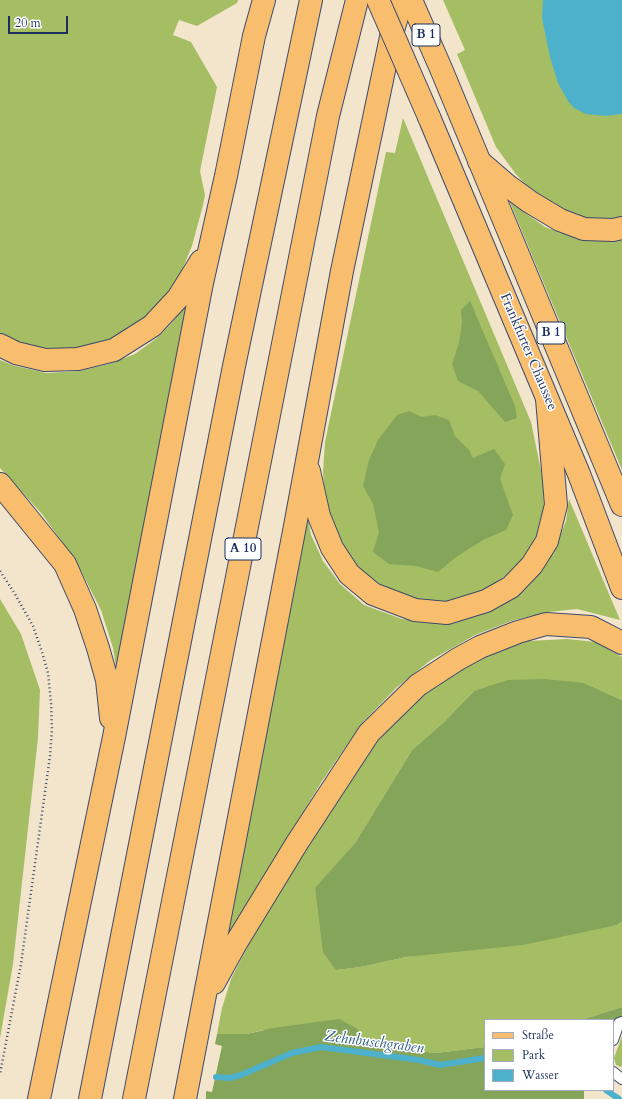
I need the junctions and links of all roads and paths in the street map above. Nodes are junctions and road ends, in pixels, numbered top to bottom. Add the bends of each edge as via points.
1 (264, 0) edge
2 (311, 0) edge
3 (357, 0) edge
4 (378, 0) edge
5 (402, 0) edge
6 (411, 0) edge
7 (479, 161) junction
8 (622, 228) edge
9 (211, 242) junction
10 (0, 345) edge
11 (547, 399) junction
12 (306, 462) junction
13 (0, 484) edge
14 (622, 505) edge
15 (0, 571) edge
16 (622, 588) edge
17 (622, 643) edge
18 (114, 737) junction
19 (204, 999) junction
20 (622, 1022) edge
21 (614, 1037) edge
22 (614, 1073) edge
23 (0, 1074) edge
24 (622, 1079) edge
25 (39, 1099) edge
26 (90, 1099) edge
27 (134, 1099) edge
28 (185, 1099) edge

1 - 9 main road via 254,36
2 - 26 main road via 234,366
3 - 27 main road, A 10 via 328,116
4 - 11 main road, Frankfurter Chaussee / B 1, bridge
5 - 12 main road via 391,37 368,144
6 - 7 main road, Frankfurter Chaussee / B 1
7 - 8 main road via 508,186 560,220 584,229
7 - 14 main road, Frankfurter Chaussee / B 1
9 - 10 main road via 178,298 152,326 114,350 78,359 45,360 16,353
9 - 18 main road
11 - 12 main road via 556,504 547,542 532,565 511,587 486,601 447,613 415,610 373,594 349,574 332,548 320,516
11 - 16 main road, Frankfurter Chaussee / B 1 via 579,474
12 - 19 main road
13 - 18 main road via 65,564 98,648 107,680
15 - 23 path via 33,626 42,652 48,673 52,729 21,964
17 - 19 main road via 591,627 546,624 480,647 418,685 369,733 293,850
18 - 25 main road
19 - 28 main road
20 - 21 lane via 618,1023
22 - 24 lane

